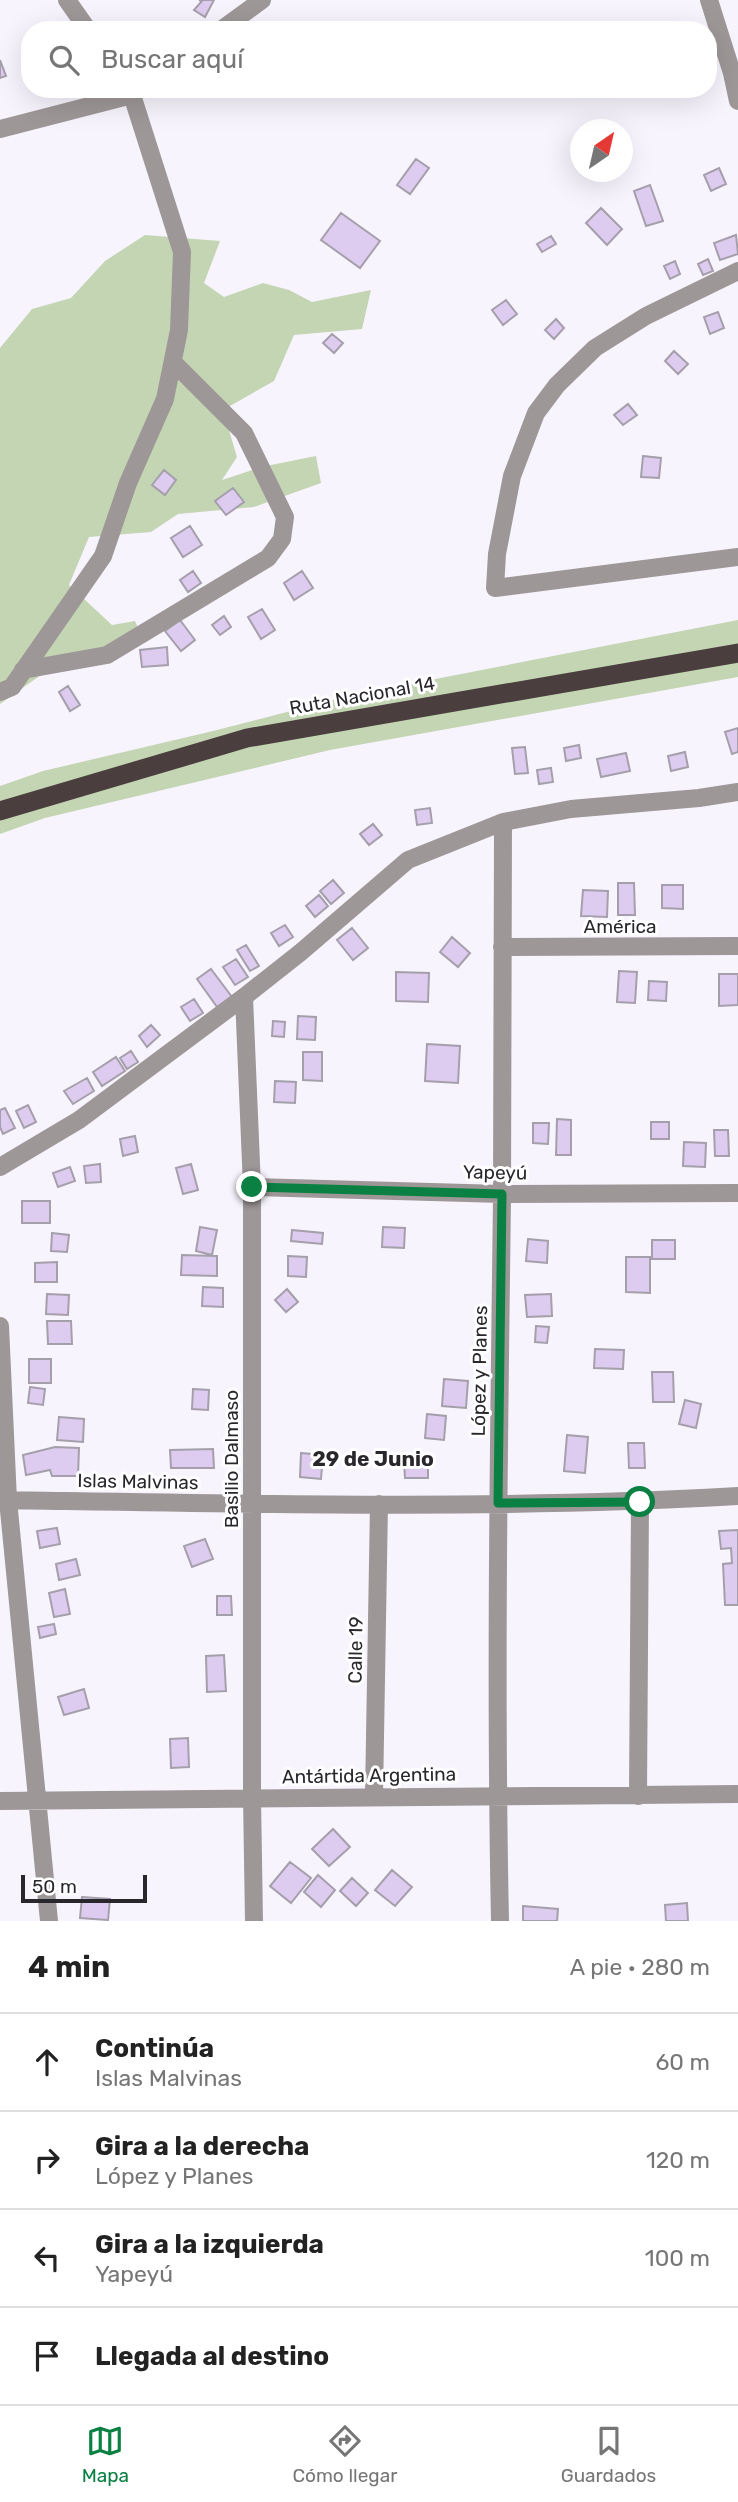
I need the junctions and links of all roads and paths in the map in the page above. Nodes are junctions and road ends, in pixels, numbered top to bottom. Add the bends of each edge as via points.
1 (68, 0) edge
2 (262, 0) edge
3 (709, 0) edge
4 (82, 21) edge
5 (233, 21) edge
6 (716, 21) edge
7 (717, 25) edge
8 (108, 98) edge
9 (135, 98) edge
10 (738, 101) edge
11 (0, 129) edge
12 (738, 271) edge
13 (173, 362) junction
14 (738, 557) edge
15 (738, 653) edge
16 (23, 670) junction
17 (0, 692) edge
18 (738, 792) edge
19 (0, 811) edge
20 (503, 822) junction
21 (738, 946) edge
22 (502, 947) junction
23 (244, 997) junction
24 (2, 1169) edge
25 (252, 1187) junction
26 (738, 1193) edge
27 (502, 1194) junction
28 (0, 1326) edge
29 (738, 1496) edge
30 (4, 1500) edge
31 (640, 1502) junction
32 (498, 1503) junction
33 (252, 1504) junction
34 (379, 1504) junction
35 (498, 1794) junction
36 (738, 1794) edge
37 (373, 1796) junction
38 (638, 1796) junction
39 (252, 1797) junction
40 (39, 1800) junction
41 (0, 1801) edge
42 (49, 1921) edge
43 (254, 1921) edge
44 (500, 1921) edge

1 - 4 street
2 - 5 street
3 - 6 street
7 - 10 street
8 - 11 street
9 - 13 street via 181,252
12 - 14 street via 646,316 595,348 557,384 536,413 512,476 495,588
13 - 16 street via 165,399 128,483 103,556
13 - 16 street via 244,433 285,517 282,538 268,558 107,654
15 - 19 highway, Ruta Nacional 14 via 247,738
16 - 17 street via 12,687
18 - 20 street via 571,809
20 - 22 street, López y Planes
20 - 23 street via 408,860
21 - 22 street, América
22 - 27 street, López y Planes
23 - 24 street via 79,1120
23 - 25 street, Basilio Dalmaso
25 - 27 street, Yapeyú
25 - 33 street, Basilio Dalmaso
26 - 27 street, Yapeyú
27 - 32 street, López y Planes
28 - 30 street
29 - 31 street, Islas Malvinas
30 - 33 street, Islas Malvinas
30 - 40 street
31 - 32 street, Islas Malvinas
31 - 38 street
32 - 34 street, Islas Malvinas
32 - 35 street, López y Planes
33 - 34 street, Islas Malvinas
33 - 39 street, Basilio Dalmaso
34 - 37 street, Calle 19
35 - 37 street, Antártida Argentina
35 - 38 street, Antártida Argentina
35 - 44 street, López y Planes
36 - 38 street, Antártida Argentina
37 - 39 street, Antártida Argentina
39 - 40 street, Antártida Argentina
39 - 43 street, Basilio Dalmaso
40 - 41 street, Antártida Argentina
40 - 42 street

